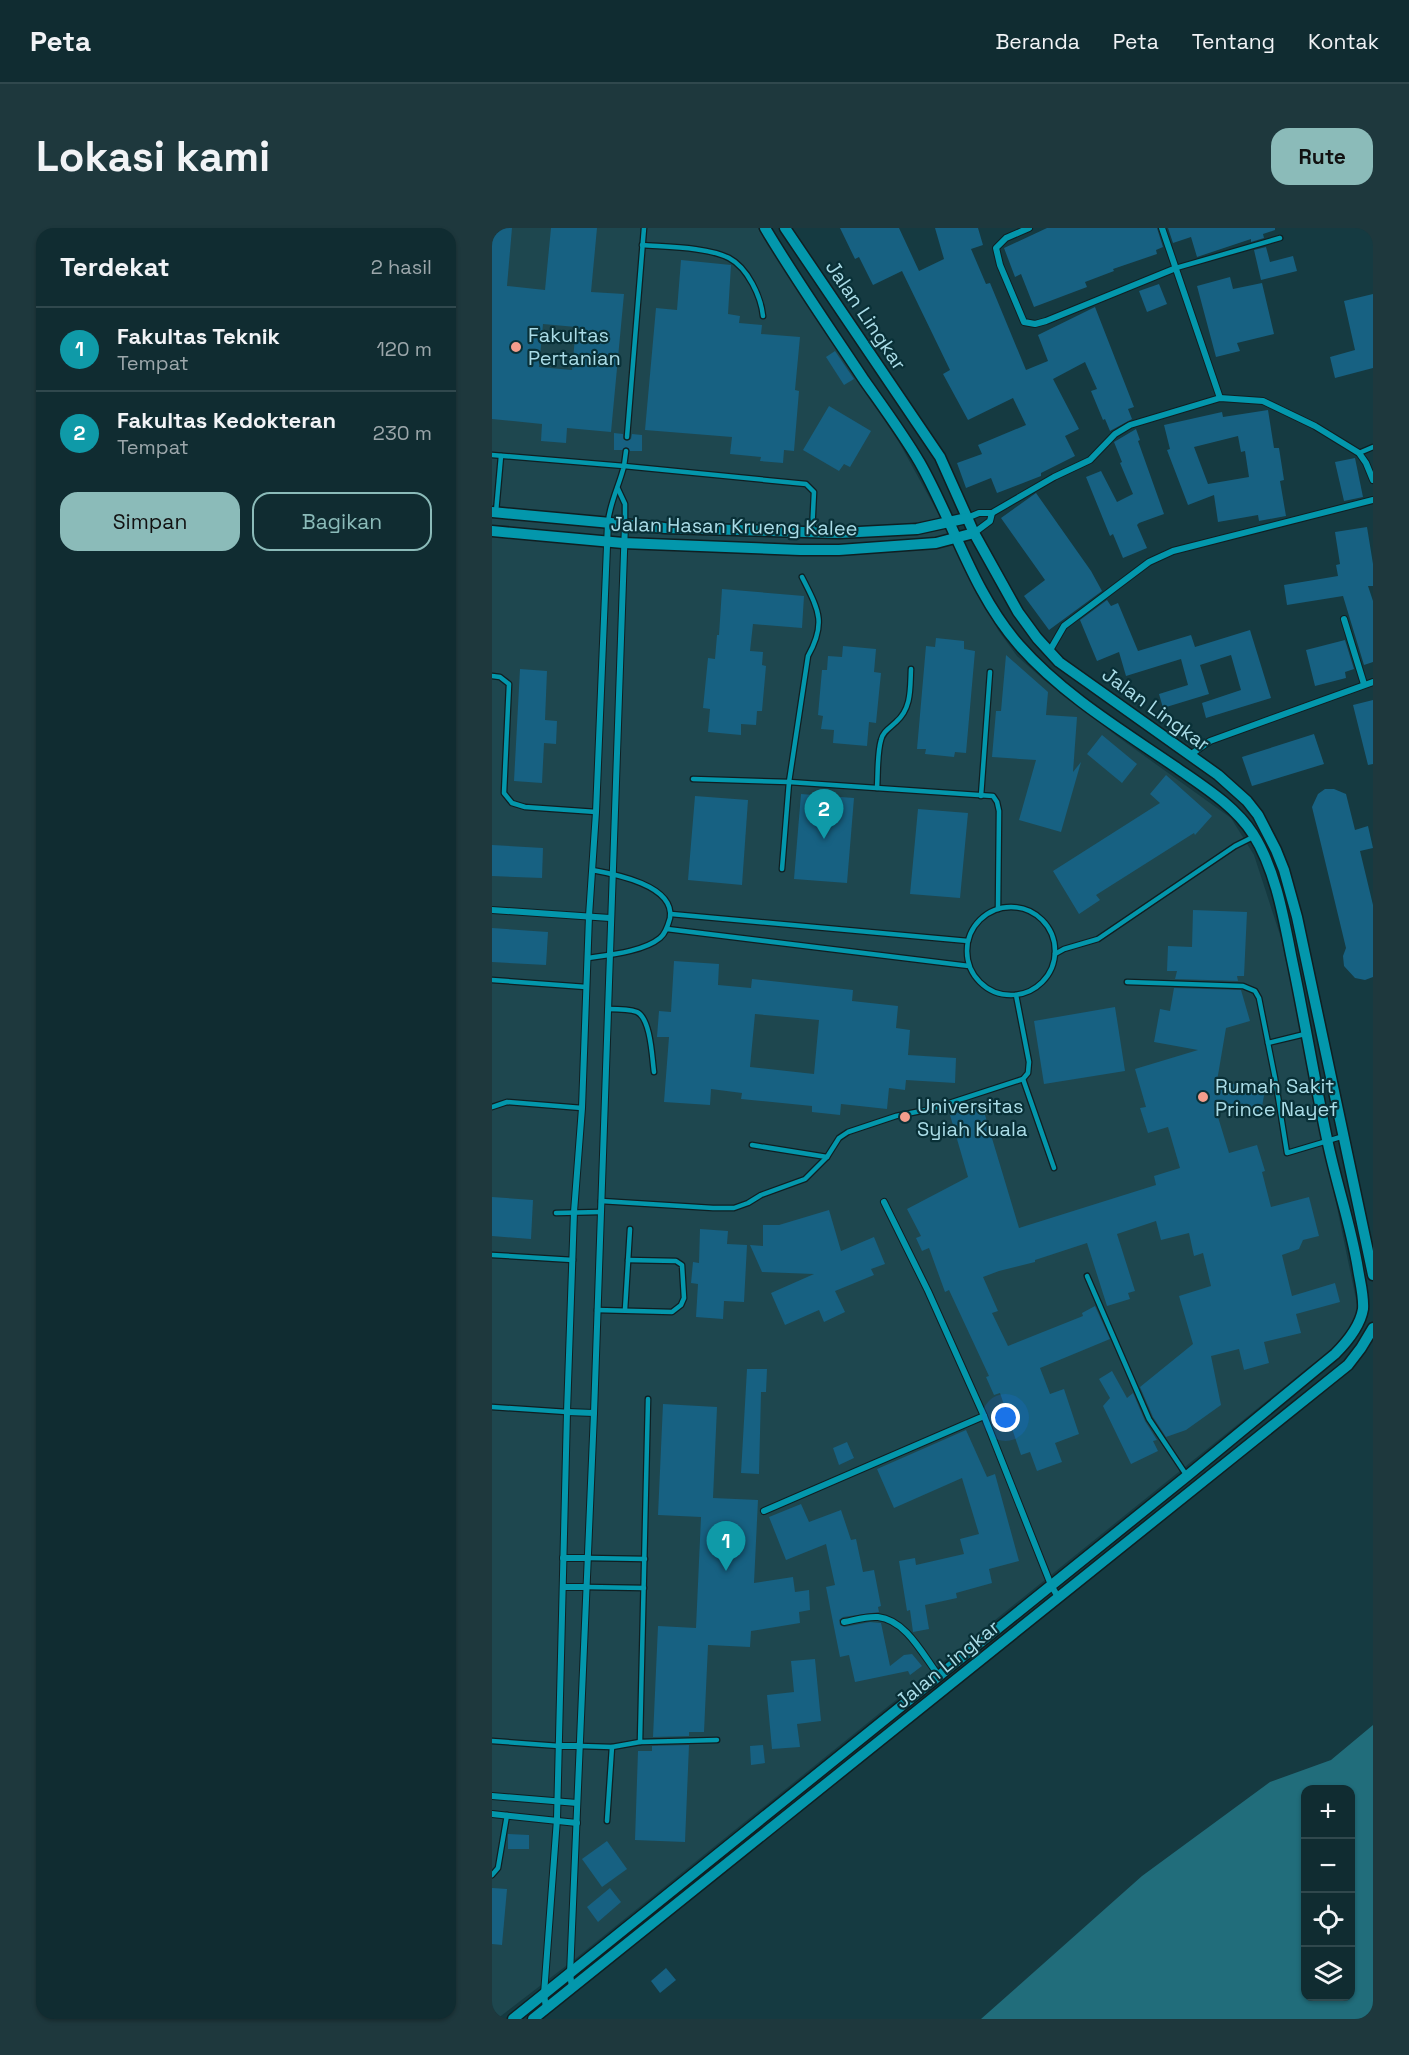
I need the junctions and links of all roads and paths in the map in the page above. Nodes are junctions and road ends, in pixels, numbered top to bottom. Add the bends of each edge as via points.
1 (644, 228) edge
2 (765, 228) edge
3 (785, 228) edge
4 (1029, 228) edge
5 (1162, 228) edge
6 (1280, 238) dead end
7 (642, 245) junction
8 (1176, 268) junction
9 (763, 316) dead end
10 (1220, 398) junction
11 (627, 437) dead end
12 (1373, 447) edge
13 (626, 451) dead end
14 (1359, 453) junction
15 (492, 455) edge
16 (501, 456) junction
17 (624, 466) junction
18 (1373, 480) edge
19 (618, 489) junction
20 (1373, 500) edge
21 (494, 512) edge
22 (992, 513) junction
23 (967, 518) junction
24 (608, 522) junction
25 (950, 522) junction
26 (625, 524) junction
27 (492, 531) edge
28 (812, 533) junction
29 (974, 533) junction
30 (957, 538) junction
31 (606, 542) junction
32 (624, 543) junction
33 (802, 577) dead end
34 (1344, 619) dead end
35 (1049, 652) junction
36 (911, 669) dead end
37 (990, 672) dead end
38 (492, 676) edge
39 (1373, 682) edge
40 (1364, 684) junction
41 (1190, 755) junction
42 (693, 779) dead end
43 (789, 782) junction
44 (877, 788) junction
45 (981, 796) junction
46 (596, 812) junction
47 (1254, 836) junction
48 (782, 868) dead end
49 (592, 870) junction
50 (611, 873) junction
51 (998, 909) junction
52 (492, 910) edge
53 (670, 914) junction
54 (589, 916) junction
55 (610, 918) junction
56 (667, 929) junction
57 (968, 941) junction
58 (1055, 954) junction
59 (610, 955) junction
60 (588, 958) junction
61 (969, 966) junction
62 (492, 980) edge
63 (1127, 982) dead end
64 (586, 987) junction
65 (1016, 995) junction
66 (608, 1008) junction
67 (1308, 1033) junction
68 (1268, 1043) junction
69 (654, 1072) dead end
70 (1023, 1079) junction
71 (492, 1107) edge
72 (582, 1108) junction
73 (1344, 1136) junction
74 (1327, 1141) junction
75 (752, 1145) dead end
76 (827, 1157) junction
77 (1054, 1168) dead end
78 (601, 1201) junction
79 (884, 1202) dead end
80 (574, 1212) junction
81 (600, 1212) junction
82 (555, 1213) dead end
83 (630, 1229) dead end
84 (492, 1255) edge
85 (573, 1260) junction
86 (628, 1260) junction
87 (1087, 1275) dead end
88 (1373, 1275) edge
89 (597, 1310) junction
90 (625, 1310) junction
91 (1368, 1312) edge
92 (1373, 1328) edge
93 (648, 1399) dead end
94 (492, 1407) edge
95 (567, 1412) junction
96 (594, 1413) junction
97 (984, 1416) junction
98 (1187, 1476) junction
99 (764, 1511) dead end
100 (564, 1558) junction
101 (588, 1558) junction
102 (645, 1559) junction
103 (1051, 1585) junction
104 (563, 1587) junction
105 (586, 1587) junction
106 (644, 1588) junction
107 (1058, 1598) junction
108 (844, 1622) dead end
109 (939, 1676) junction
110 (717, 1740) dead end
111 (492, 1741) edge
112 (640, 1742) junction
113 (559, 1746) junction
114 (580, 1746) junction
115 (612, 1747) junction
116 (492, 1796) edge
117 (558, 1802) junction
118 (578, 1803) junction
119 (492, 1814) edge
120 (507, 1815) junction
121 (557, 1819) junction
122 (608, 1821) dead end
123 (577, 1823) junction
124 (492, 1875) edge
125 (570, 1974) junction
126 (572, 1987) junction
127 (544, 1994) junction
128 (546, 2008) junction
129 (513, 2019) edge
130 (533, 2019) edge

1 - 7 lane
2 - 25 street via 910,446
3 - 23 street, Jalan Lingkar via 940,457
4 - 8 street via 1006,238 996,248 1024,322 1029,325
5 - 8 street
6 - 8 lane
7 - 9 lane via 729,258 750,280 761,301
7 - 11 lane
8 - 10 street
10 - 14 street via 1263,401 1316,426
10 - 22 street via 1130,425 1114,434 1090,460
12 - 14 lane
13 - 17 lane
14 - 18 street
15 - 16 lane
16 - 17 lane
16 - 21 lane
17 - 19 lane
17 - 28 lane via 806,484 814,492
19 - 24 lane via 610,505
19 - 26 lane via 625,504
20 - 35 street via 1173,551 1149,562 1064,626
21 - 24 street, Jalan Hasan Krueng Kalee
22 - 23 street
22 - 29 street via 990,521
23 - 25 street, Jalan Hasan Krueng Kalee
23 - 29 street, Jalan Lingkar
24 - 26 street, Jalan Hasan Krueng Kalee
24 - 31 street
25 - 28 street, Jalan Hasan Krueng Kalee via 891,531
25 - 30 street
26 - 28 street, Jalan Hasan Krueng Kalee
26 - 32 street
27 - 31 street, Jalan Hasan Krueng Kalee
29 - 30 street, Jalan Hasan Krueng Kalee
29 - 35 street, Jalan Lingkar via 1018,612
30 - 32 street, Jalan Hasan Krueng Kalee via 839,550
30 - 47 street via 996,615 1032,660 1088,706 1212,793 1237,814
31 - 32 street, Jalan Hasan Krueng Kalee
31 - 46 street
32 - 50 street
33 - 43 lane via 819,617 817,640 808,656
34 - 40 street
35 - 41 street, Jalan Lingkar
36 - 44 lane via 910,702 881,740
37 - 45 lane
38 - 46 lane via 509,684 504,793 512,803 525,807
39 - 40 street
40 - 41 street via 1210,741
41 - 73 street, Jalan Lingkar via 1247,801 1276,850 1297,917
42 - 43 lane
43 - 44 lane
43 - 48 lane
44 - 45 lane
45 - 51 lane via 993,796 999,811
46 - 49 street
47 - 58 lane via 1098,939
47 - 67 street via 1278,897
49 - 50 lane
49 - 54 street
50 - 53 lane via 648,886 667,903
50 - 55 street
51 - 57 lane via 984,915
51 - 58 lane via 1026,909 1038,916 1051,934
52 - 54 street
53 - 56 lane
53 - 57 lane
54 - 55 street
54 - 60 street
55 - 59 street
56 - 59 lane via 660,938 643,946
56 - 61 lane
57 - 61 lane
58 - 65 lane via 1043,982
59 - 60 lane
59 - 66 street
60 - 64 street
61 - 65 lane via 987,989 1001,995
62 - 64 lane
63 - 68 lane via 1243,986 1255,991
64 - 72 street
65 - 70 lane via 1029,1062
66 - 69 lane via 636,1011 642,1016
66 - 78 street
67 - 68 lane
67 - 74 street
68 - 74 lane via 1287,1153
70 - 76 lane via 848,1132 839,1138
70 - 77 lane
71 - 72 lane via 507,1102
72 - 80 street
73 - 74 lane
73 - 88 street, Jalan Lingkar
74 - 91 street
75 - 76 lane
76 - 78 lane via 805,1179 734,1208
78 - 81 street
79 - 97 street
80 - 81 lane
80 - 82 lane
80 - 85 street
81 - 89 street
83 - 86 lane
84 - 85 lane
85 - 95 street
86 - 90 lane
86 - 90 lane via 682,1265 684,1298 672,1312
87 - 98 lane via 1149,1419
89 - 90 lane
89 - 96 street
91 - 98 street via 1335,1354
92 - 107 street, Jalan Lingkar via 1348,1365
93 - 102 lane
94 - 95 lane
95 - 96 street
95 - 100 street
96 - 101 street
97 - 99 street
97 - 103 street
98 - 103 street
100 - 101 street
100 - 104 street
101 - 102 lane
101 - 105 street
102 - 106 lane
103 - 107 street
103 - 109 street
104 - 105 street
104 - 113 street
105 - 106 lane
105 - 114 street
106 - 112 lane
107 - 126 street, Jalan Lingkar
108 - 109 street via 870,1617 895,1622
109 - 125 street
110 - 112 lane
111 - 113 lane
112 - 115 lane
113 - 114 street
113 - 117 street
114 - 115 lane
114 - 118 street
115 - 122 lane
116 - 117 street
117 - 118 street
117 - 121 street
118 - 123 street
119 - 120 street
120 - 121 street
120 - 124 lane via 498,1868
121 - 123 street
121 - 127 street
123 - 125 street
125 - 126 street
125 - 127 street
126 - 128 street, Jalan Lingkar
127 - 128 street
127 - 129 street
128 - 130 street, Jalan Lingkar

